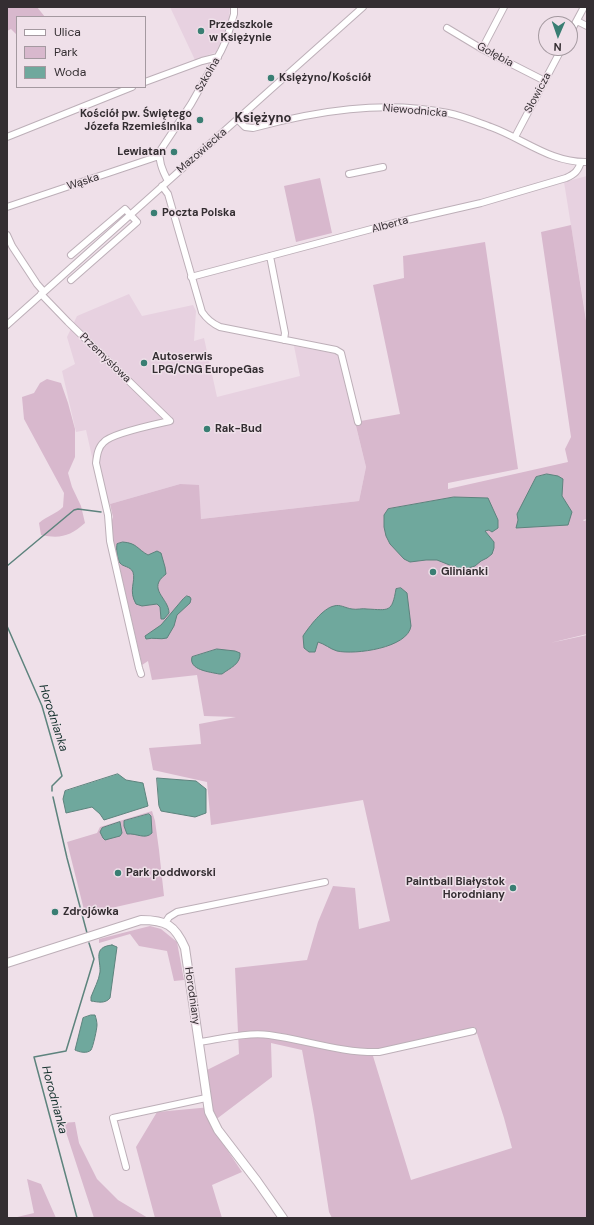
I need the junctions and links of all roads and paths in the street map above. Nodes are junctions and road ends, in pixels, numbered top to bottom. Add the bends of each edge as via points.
1 (234, 7) edge
2 (363, 7) edge
3 (504, 7) edge
4 (584, 7) edge
5 (578, 19) edge
6 (578, 22) edge
7 (587, 26) edge
8 (447, 28) dead end
9 (482, 49) junction
10 (218, 56) junction
11 (558, 56) edge
12 (545, 81) junction
13 (146, 82) edge
14 (130, 88) edge
15 (238, 120) junction
16 (7, 137) edge
17 (514, 137) junction
18 (159, 156) junction
19 (584, 162) edge
20 (383, 166) dead end
21 (349, 174) dead end
22 (168, 181) junction
23 (162, 186) junction
24 (7, 207) edge
25 (132, 214) junction
26 (7, 235) edge
27 (71, 255) dead end
28 (270, 256) junction
29 (191, 277) junction
30 (71, 280) dead end
31 (43, 293) junction
32 (7, 325) edge
33 (284, 340) junction
34 (358, 422) dead end
35 (141, 674) dead end
36 (324, 882) dead end
37 (165, 923) junction
38 (7, 963) edge
39 (474, 1031) dead end
40 (199, 1042) junction
41 (206, 1098) junction
42 (126, 1167) dead end
43 (282, 1218) edge

1 - 10 street, Szkolna via 227,38
2 - 15 street, Mazowiecka
3 - 9 street
4 - 5 street
6 - 7 street
8 - 9 street, Gołębia
9 - 12 street, Gołębia
10 - 13 street
10 - 18 street, Szkolna
11 - 12 street, Słowicza
12 - 17 street, Słowicza
14 - 16 street
15 - 17 street, Niewodnicka via 245,127 253,128 344,110 402,108 448,113
15 - 22 street, Mazowiecka
17 - 19 street, Niewodnicka via 554,157
18 - 22 street
18 - 24 street, Wąska
19 - 28 street, Alberta via 574,174 566,178 481,203
20 - 21 street
22 - 23 street, Mazowiecka
23 - 25 street, Mazowiecka
23 - 29 street via 168,194
25 - 27 street via 125,208
25 - 30 street via 137,222
25 - 31 street, Mazowiecka
26 - 31 street, Przemysłowa
28 - 29 street, Alberta
28 - 33 street via 285,333
29 - 33 street via 202,312 213,324
31 - 32 street, Mazowiecka
31 - 35 street, Przemysłowa via 68,322 170,421 112,437 104,442 96,463 108,515 110,541
33 - 34 street via 341,352
36 - 37 street via 177,912
37 - 38 street via 141,920
37 - 40 street, Horodniany via 175,930 185,948
39 - 40 street via 379,1052 336,1049 268,1035
40 - 41 street, Horodniany
41 - 42 street via 113,1118
41 - 43 street, Horodniany via 209,1112 218,1130 257,1180

